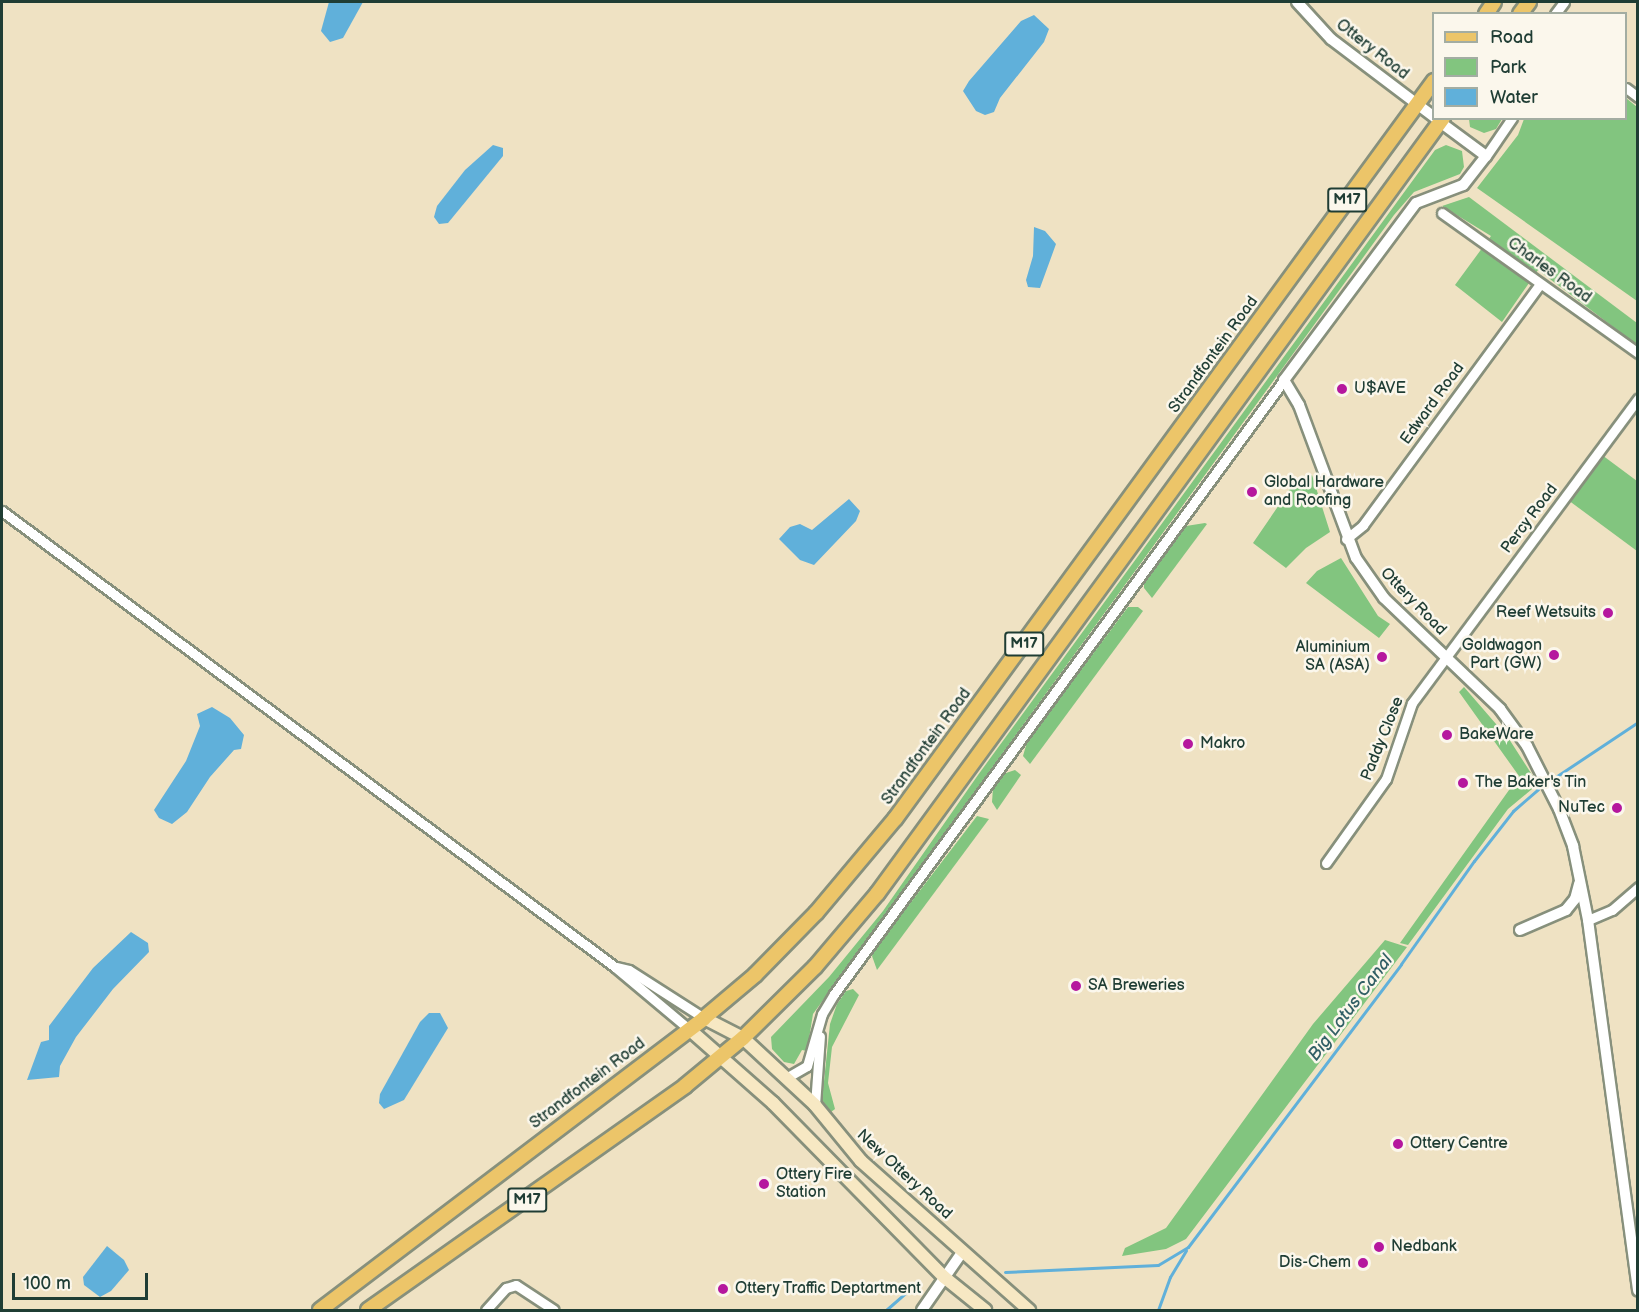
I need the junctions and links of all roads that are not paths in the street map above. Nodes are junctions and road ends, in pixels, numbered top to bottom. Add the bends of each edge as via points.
1 (1297, 2) edge
2 (1432, 84) edge
3 (1417, 104) junction
4 (1432, 115) edge
5 (1437, 120) edge
6 (1439, 120) edge
7 (1511, 120) edge
8 (1486, 156) junction
9 (1442, 213) dead end
10 (1540, 284) junction
11 (1638, 353) edge
12 (1284, 380) junction
13 (1638, 399) edge
14 (2, 511) edge
15 (1346, 539) junction
16 (1446, 656) junction
17 (1326, 863) dead end
18 (1580, 878) junction
19 (1638, 886) edge
20 (1588, 920) junction
21 (1520, 930) dead end
22 (615, 967) junction
23 (704, 1018) junction
24 (688, 1029) junction
25 (819, 1031) junction
26 (743, 1038) junction
27 (720, 1056) junction
28 (786, 1078) junction
29 (815, 1105) junction
30 (963, 1251) junction
31 (944, 1277) junction
32 (1638, 1291) edge
33 (320, 1311) edge
34 (368, 1311) edge
35 (486, 1311) edge
36 (554, 1311) edge
37 (922, 1311) edge
38 (985, 1311) edge
39 (1029, 1311) edge

1 - 3 street, Ottery Road via 1328,36
2 - 3 main road, Strandfontein Road / M17
3 - 4 street, Ottery Road
3 - 23 main road, Strandfontein Road / M17 via 895,819 816,913 755,975
5 - 26 main road, M17 via 877,894 815,967
6 - 8 street, Ottery Road
7 - 8 street
8 - 12 street via 1463,185 1416,203
9 - 10 street, Charles Road
10 - 11 street, Charles Road
10 - 15 street, Edward Road via 1363,525
12 - 15 street, Ottery Road via 1299,405
12 - 25 street via 834,994
13 - 16 street, Percy Road
14 - 22 street
15 - 16 street, Ottery Road via 1384,597
16 - 17 street, Paddy Close via 1407,712 1386,779
16 - 18 street, Ottery Road via 1500,709 1543,774 1568,832
18 - 20 street, Ottery Road
18 - 21 street via 1575,899 1566,910
19 - 20 street via 1612,910
20 - 32 street, Ottery Road
22 - 23 street via 629,970
22 - 24 street
23 - 24 main road, Strandfontein Road / M17
23 - 26 main road, New Ottery Road
24 - 27 main road
24 - 33 main road, Strandfontein Road / M17
25 - 28 street via 807,1065
25 - 29 street via 822,1048
26 - 27 main road, M17
26 - 28 main road, New Ottery Road
27 - 31 main road via 796,1125
27 - 34 main road, M17 via 531,1197
28 - 29 main road, New Ottery Road
29 - 30 main road, New Ottery Road via 861,1161
30 - 31 street
30 - 39 main road, New Ottery Road
31 - 37 street
31 - 38 main road
35 - 36 street via 506,1288 516,1284

